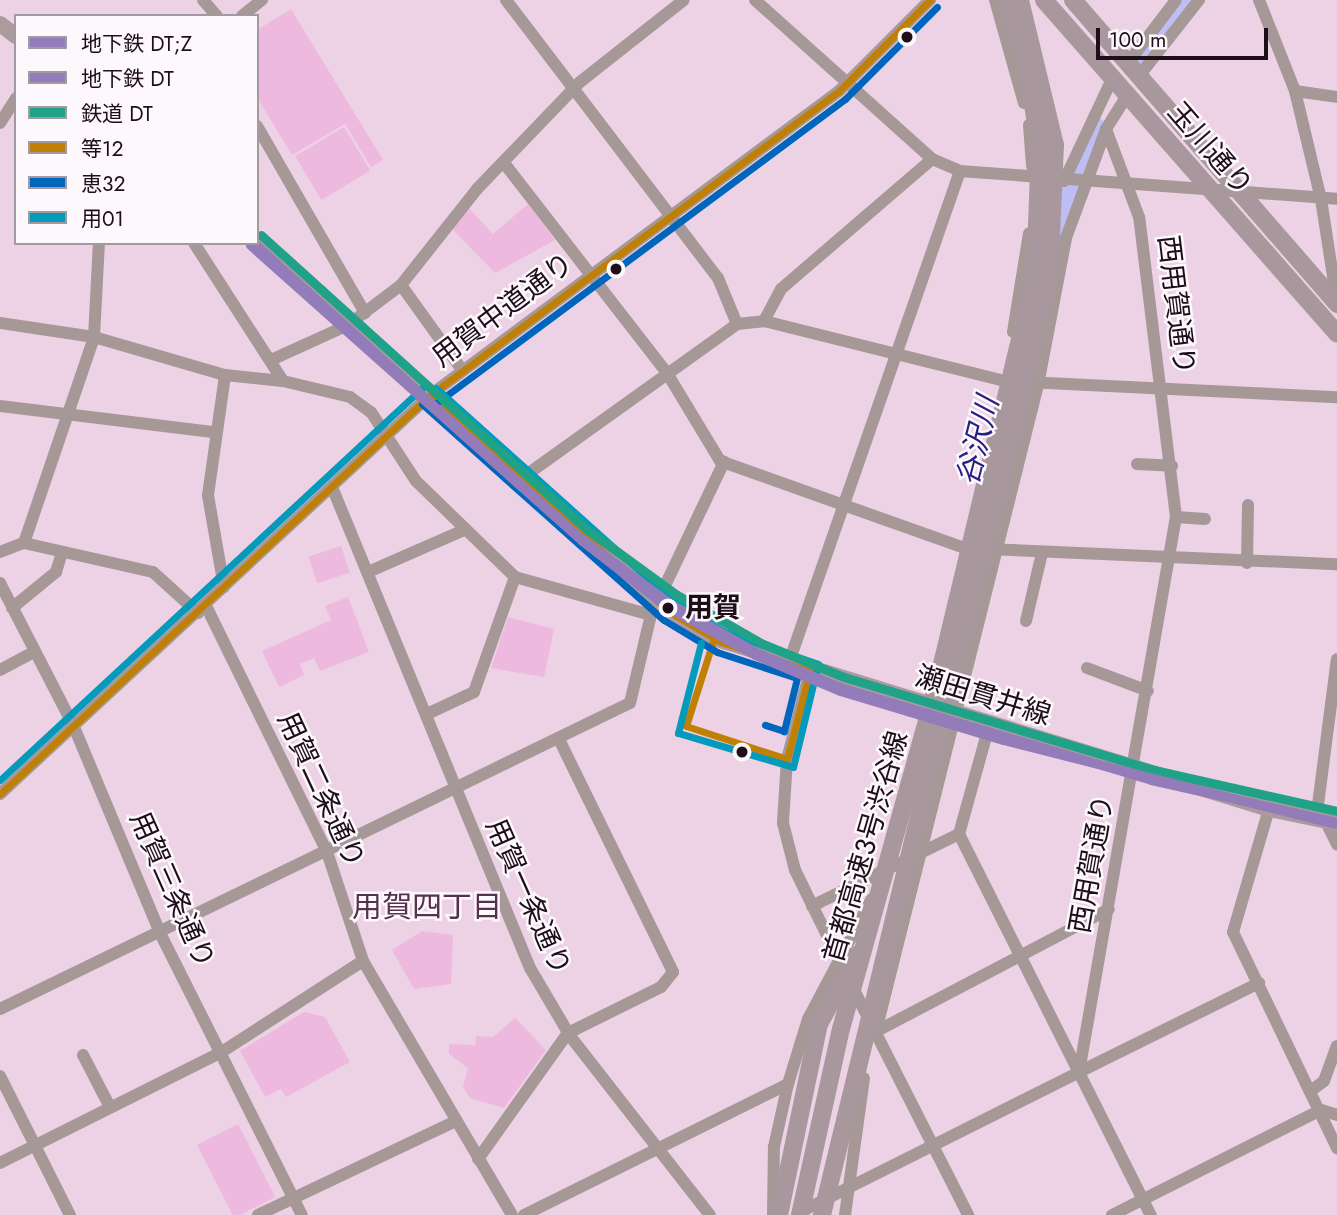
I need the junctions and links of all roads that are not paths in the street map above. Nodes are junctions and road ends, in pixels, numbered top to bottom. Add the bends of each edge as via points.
1 (203, 0) edge
2 (262, 0) edge
3 (506, 0) edge
4 (684, 0) edge
5 (755, 0) edge
6 (930, 0) edge
7 (995, 0) edge
8 (1005, 0) edge
9 (1020, 0) edge
10 (1044, 0) edge
11 (1073, 0) edge
12 (1176, 0) edge
13 (1199, 0) edge
14 (1259, 0) edge
15 (215, 14) edge
16 (244, 14) edge
17 (1133, 70) junction
18 (1114, 77) junction
19 (846, 84) junction
20 (574, 90) junction
21 (1295, 91) junction
22 (1128, 93) junction
23 (1337, 96) edge
24 (14, 101) edge
25 (0, 123) edge
26 (259, 129) edge
27 (1107, 129) junction
28 (932, 159) junction
29 (504, 163) junction
30 (960, 171) junction
31 (1033, 178) junction
32 (1064, 181) junction
33 (1084, 183) junction
34 (1132, 184) junction
35 (1211, 190) junction
36 (1236, 193) junction
37 (1321, 199) junction
38 (1337, 199) edge
39 (671, 216) junction
40 (99, 245) edge
41 (195, 245) edge
42 (259, 245) edge
43 (589, 277) junction
44 (401, 285) junction
45 (1337, 303) edge
46 (365, 313) junction
47 (764, 321) junction
48 (0, 323) edge
49 (737, 324) junction
50 (348, 325) junction
51 (1337, 333) edge
52 (94, 337) junction
53 (895, 356) junction
54 (271, 360) junction
55 (462, 370) junction
56 (667, 373) junction
57 (225, 375) junction
58 (283, 381) junction
59 (1004, 381) junction
60 (1038, 385) junction
61 (1162, 391) junction
62 (429, 396) junction
63 (1337, 397) edge
64 (0, 406) edge
65 (69, 414) junction
66 (212, 432) junction
67 (389, 434) junction
68 (724, 462) junction
69 (1137, 464) dead end
70 (1172, 466) junction
71 (522, 478) junction
72 (332, 487) junction
73 (1248, 505) dead end
74 (843, 506) junction
75 (1176, 517) junction
76 (1205, 519) dead end
77 (462, 531) junction
78 (24, 543) junction
79 (965, 548) junction
80 (998, 551) junction
81 (0, 552) edge
82 (62, 552) junction
83 (1042, 553) junction
84 (1172, 559) junction
85 (1247, 563) junction
86 (1337, 564) edge
87 (369, 572) junction
88 (515, 577) junction
89 (0, 583) edge
90 (224, 587) junction
91 (12, 608) junction
92 (654, 608) junction
93 (202, 610) junction
94 (1026, 621) dead end
95 (34, 652) junction
96 (1337, 659) edge
97 (788, 665) junction
98 (1087, 668) dead end
99 (0, 670) edge
100 (810, 671) junction
101 (1336, 674) edge
102 (1148, 691) junction
103 (923, 705) junction
104 (1334, 708) edge
105 (427, 714) junction
106 (956, 716) junction
107 (989, 726) junction
108 (74, 727) junction
109 (559, 739) junction
110 (1135, 767) junction
111 (454, 789) junction
112 (0, 794) edge
113 (1269, 809) junction
114 (1326, 821) edge
115 (959, 834) junction
116 (1337, 845) edge
117 (327, 852) junction
118 (921, 853) junction
119 (881, 871) junction
120 (812, 906) junction
121 (1109, 909) junction
122 (877, 916) junction
123 (161, 935) junction
124 (1020, 956) junction
125 (363, 961) junction
126 (839, 961) junction
127 (1259, 983) junction
128 (0, 1009) edge
129 (568, 1032) junction
130 (875, 1032) junction
131 (1337, 1046) edge
132 (219, 1052) junction
133 (83, 1055) dead end
134 (1079, 1072) junction
135 (0, 1076) edge
136 (788, 1084) junction
137 (1312, 1090) junction
138 (110, 1107) junction
139 (846, 1109) junction
140 (1321, 1110) junction
141 (1337, 1115) edge
142 (454, 1122) junction
143 (36, 1145) junction
144 (789, 1145) junction
145 (656, 1146) junction
146 (933, 1146) junction
147 (1337, 1148) edge
148 (478, 1159) junction
149 (0, 1163) edge
150 (849, 1188) junction
151 (294, 1200) junction
152 (1143, 1200) junction
153 (506, 1213) edge
154 (70, 1215) edge
155 (258, 1215) edge
156 (302, 1215) edge
157 (524, 1215) edge
158 (710, 1215) edge
159 (774, 1215) edge
160 (779, 1215) edge
161 (794, 1215) edge
162 (800, 1215) edge
163 (822, 1215) edge
164 (833, 1215) edge
165 (845, 1215) edge
166 (968, 1215) edge
167 (1112, 1215) edge
168 (1151, 1215) edge

1 - 15 street
2 - 16 street
3 - 20 street
4 - 20 street via 614,51
5 - 19 street
6 - 19 street, 用賀中道通り
7 - 31 street via 1017,68
8 - 122 highway, 首都高速3号渋谷線 via 1038,127 1042,203 1035,277
9 - 139 highway, 首都高速3号渋谷線 via 1055,145 1049,282
10 - 18 highway, 玉川通り
11 - 17 highway, 玉川通り
12 - 17 street
13 - 17 street
14 - 21 street
17 - 36 highway, 玉川通り
18 - 22 highway, 玉川通り
18 - 32 street
19 - 28 street
19 - 39 street, 用賀中道通り
20 - 29 street
20 - 39 street
21 - 23 street
21 - 37 street
22 - 27 street
22 - 35 highway, 玉川通り
24 - 25 street
26 - 46 street
27 - 33 street
27 - 34 street, 西用賀通り
28 - 30 street
28 - 47 street via 781,289
29 - 43 street
29 - 44 street
30 - 31 street
30 - 53 street
31 - 32 street
31 - 59 street
32 - 33 street
33 - 34 street
33 - 60 street via 1066,238
34 - 35 street
34 - 61 street, 西用賀通り
35 - 36 street
35 - 51 highway, 玉川通り
36 - 37 street
36 - 45 highway, 玉川通り
37 - 38 street
37 - 45 street
39 - 43 street, 用賀中道通り
39 - 49 street via 718,278
40 - 52 street
41 - 54 street
42 - 50 main road, 瀬田貫井線
43 - 55 street, 用賀中道通り
43 - 56 street
44 - 46 street
44 - 55 street
46 - 50 street
47 - 49 street
47 - 53 street
48 - 52 street
49 - 56 street
50 - 54 street
50 - 62 main road, 瀬田貫井線
52 - 57 street
52 - 65 street
53 - 59 street
53 - 74 street
54 - 58 street
55 - 62 street, 用賀中道通り
56 - 68 street
56 - 71 street
57 - 58 street
57 - 66 street
58 - 67 street via 350,397
59 - 60 street
59 - 79 street
60 - 61 street
60 - 80 street
61 - 63 street
61 - 70 street, 西用賀通り
62 - 67 street, 用賀中道通り
62 - 71 main road, 瀬田貫井線
64 - 65 street
65 - 66 street
65 - 78 street
66 - 90 street via 208,495
67 - 72 street, 用賀中道通り
67 - 77 street via 416,481
68 - 74 street
68 - 92 street
69 - 70 street
70 - 75 street, 西用賀通り
71 - 92 main road, 瀬田貫井線
72 - 87 street, 用賀一条通り
72 - 90 street, 用賀中道通り
73 - 85 street
74 - 79 street
74 - 97 street
75 - 76 street
75 - 84 street, 西用賀通り
77 - 87 street
77 - 88 street
78 - 81 street
78 - 82 street
79 - 80 street
79 - 103 street
80 - 83 street
80 - 106 street
82 - 91 street via 56,572
82 - 93 street via 153,572
83 - 84 street
83 - 94 street
84 - 85 street
84 - 102 street, 西用賀通り
85 - 86 street
87 - 105 street, 用賀一条通り
88 - 92 street
88 - 105 street via 474,692
89 - 91 street, 用賀三条通り
90 - 93 street, 用賀中道通り
91 - 95 street, 用賀三条通り
92 - 97 main road, 瀬田貫井線 via 714,638
92 - 109 street via 630,703
93 - 108 street, 用賀中道通り
93 - 117 street, 用賀二条通り
95 - 99 street
95 - 108 street, 用賀三条通り
96 - 101 street
97 - 100 main road, 瀬田貫井線
98 - 102 street
100 - 103 main road, 瀬田貫井線
100 - 120 street via 787,759 782,808 789,855
101 - 104 street
102 - 110 street, 西用賀通り
103 - 106 main road, 瀬田貫井線
103 - 119 street
104 - 114 street
105 - 111 street, 用賀一条通り
106 - 107 main road, 瀬田貫井線
106 - 118 street
107 - 110 main road, 瀬田貫井線
107 - 115 street
108 - 112 street, 用賀中道通り
108 - 123 street, 用賀三条通り
109 - 111 street
109 - 129 street via 674,967 661,987
110 - 113 main road, 瀬田貫井線
110 - 121 street, 西用賀通り
111 - 117 street
111 - 129 street, 用賀一条通り via 515,938
113 - 114 main road, 瀬田貫井線
113 - 127 street via 1233,932
114 - 116 street
115 - 118 street
115 - 124 street
117 - 123 street
117 - 125 street, 用賀二条通り
118 - 119 street
118 - 130 street
119 - 120 street
119 - 126 street
120 - 126 street
121 - 124 street
121 - 134 street, 西用賀通り
122 - 144 highway via 819,1024
122 - 162 highway, 首都高速3号渋谷線 via 841,1030
123 - 128 street
123 - 132 street, 用賀三条通り
124 - 130 street
124 - 134 street
125 - 132 street
125 - 142 street, 用賀二条通り
126 - 130 street
126 - 136 street via 808,1019
127 - 134 street
127 - 137 street
129 - 145 street, 用賀一条通り
129 - 148 street
130 - 146 street
130 - 150 street
131 - 137 street via 1324,1081
132 - 138 street
132 - 151 street, 用賀三条通り
133 - 138 street
134 - 146 street
134 - 152 street
135 - 143 street
136 - 145 street
136 - 159 street via 774,1147
137 - 140 street
138 - 143 street
139 - 163 highway, 首都高速3号渋谷線
139 - 164 highway
140 - 141 street
140 - 147 street
140 - 152 street
142 - 148 street, 用賀二条通り
142 - 151 street
143 - 149 street
143 - 154 street
144 - 160 highway
144 - 161 highway
145 - 157 street
145 - 158 street, 用賀一条通り
146 - 150 street
146 - 166 street
148 - 153 street, 用賀二条通り
150 - 161 street
150 - 165 street
151 - 155 street
151 - 156 street, 用賀三条通り
152 - 167 street
152 - 168 street

